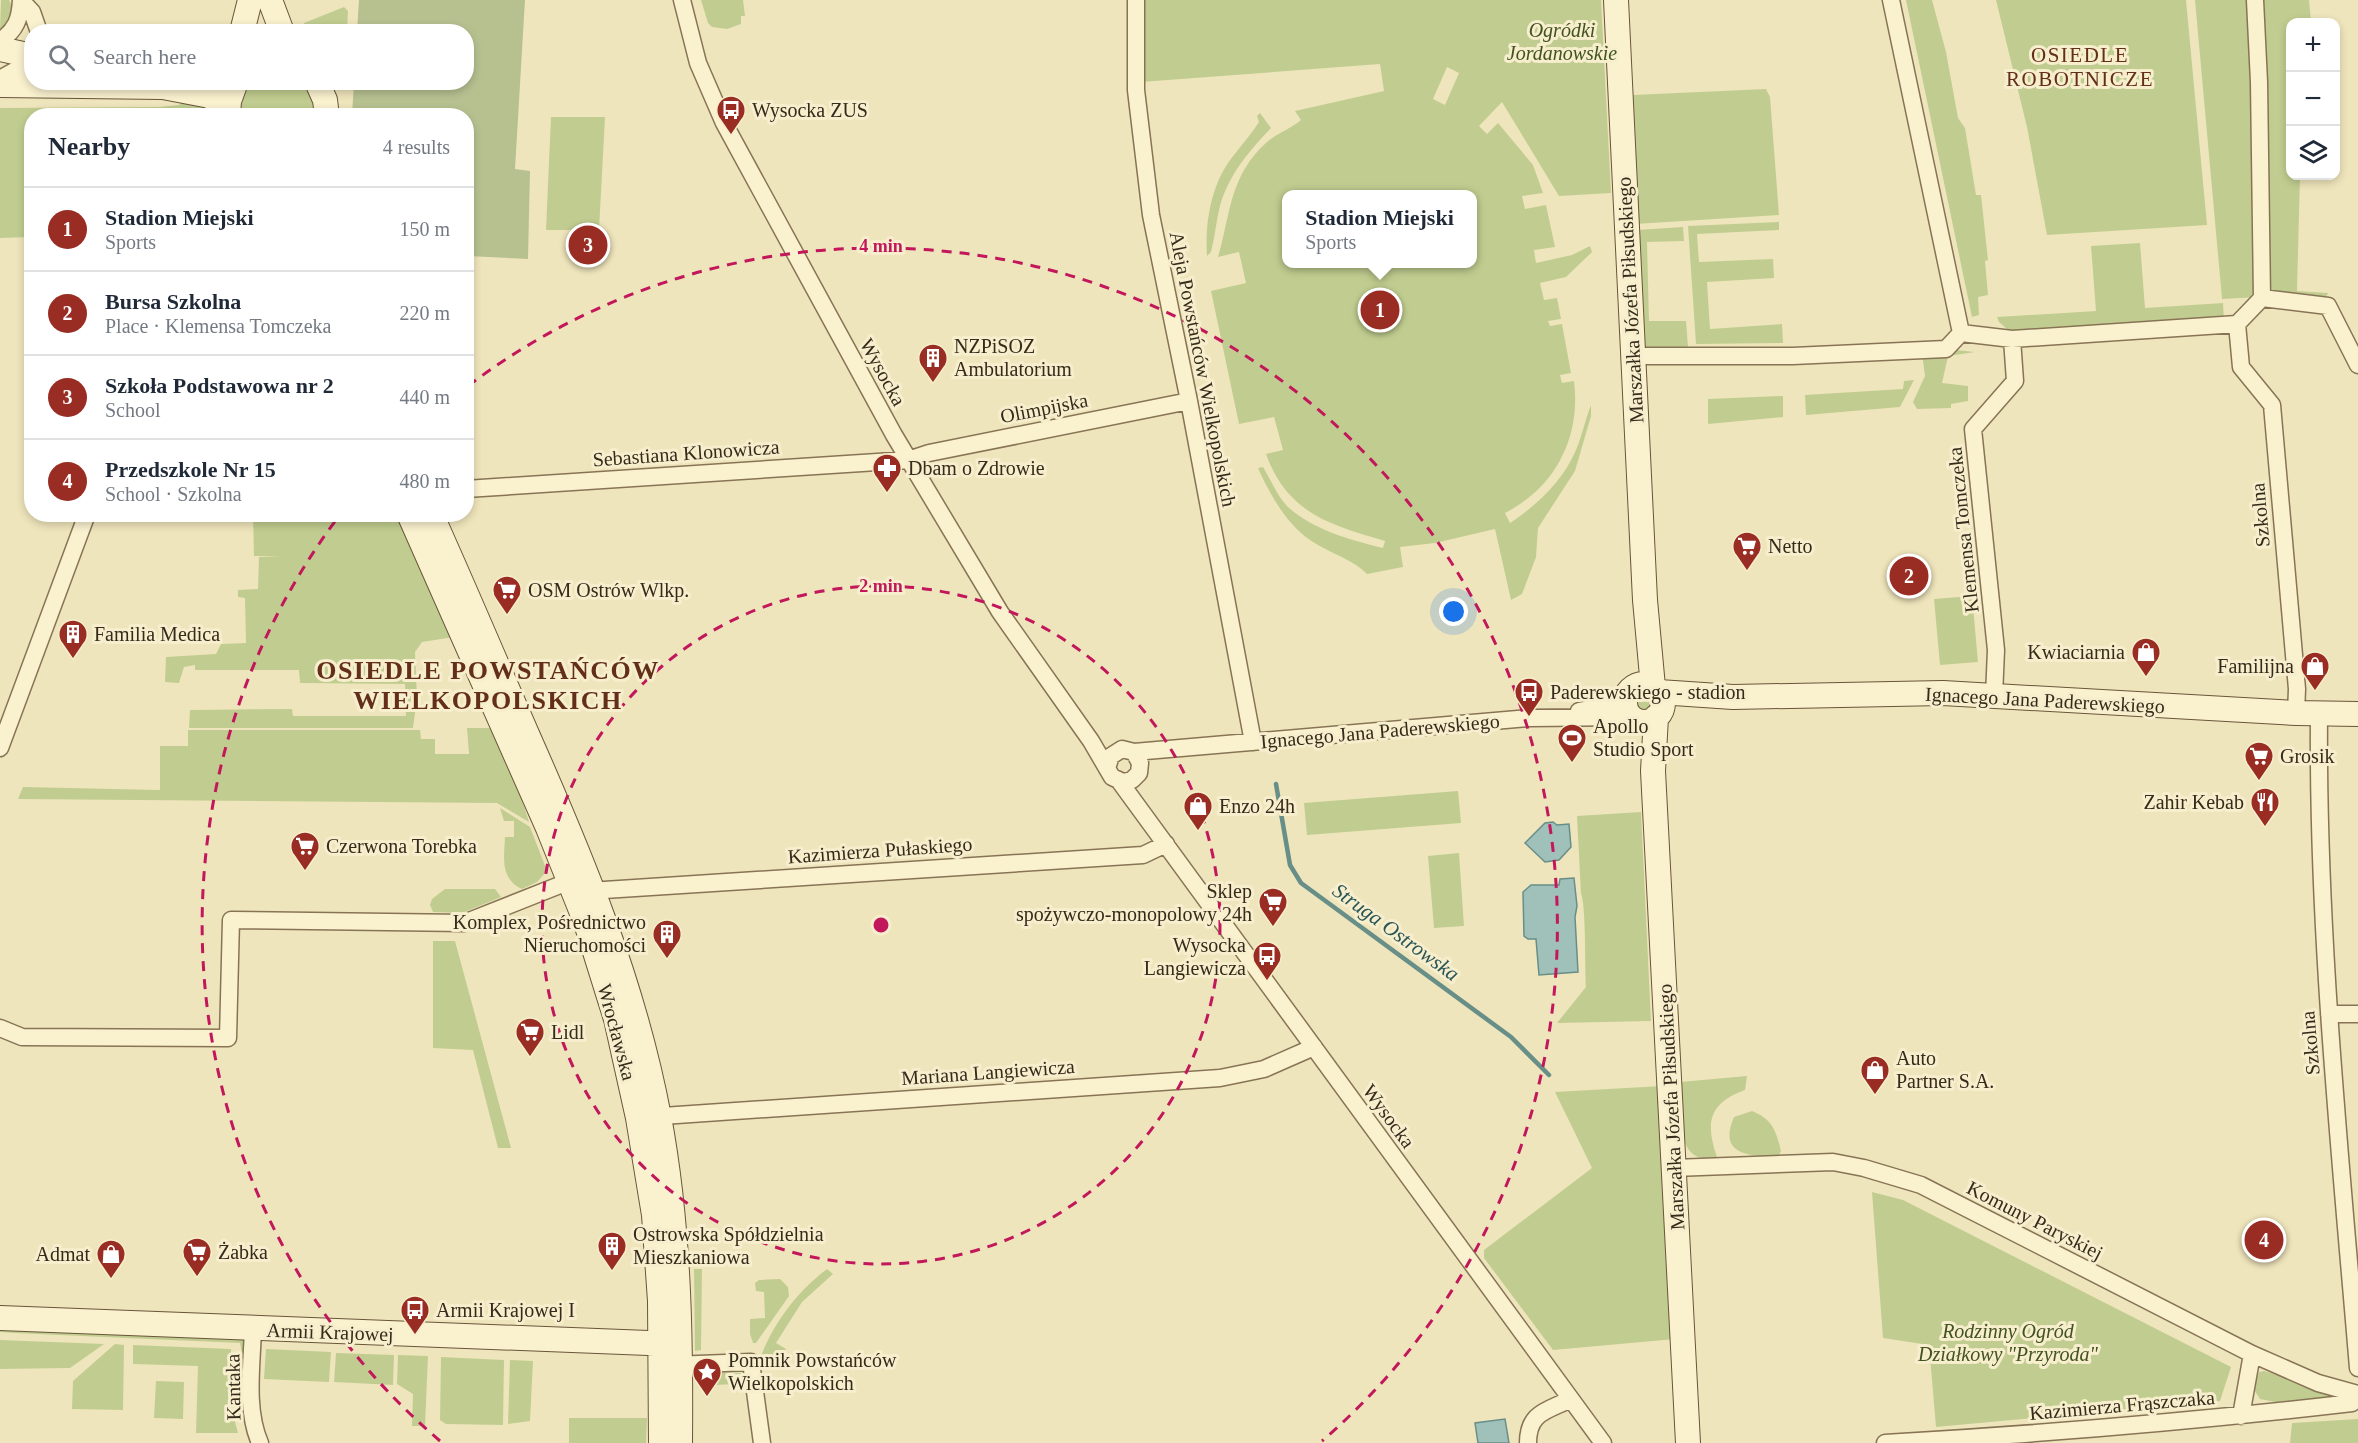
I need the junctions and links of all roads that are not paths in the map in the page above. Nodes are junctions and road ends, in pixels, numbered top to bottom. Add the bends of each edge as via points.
1 (21, 0) edge
2 (250, 0) edge
3 (259, 0) edge
4 (270, 0) edge
5 (682, 0) edge
6 (1136, 0) edge
7 (1616, 0) edge
8 (1891, 0) edge
9 (2255, 0) edge
10 (36, 24) edge
11 (244, 24) edge
12 (261, 24) edge
13 (279, 24) edge
14 (0, 40) edge
15 (0, 50) edge
16 (24, 57) edge
17 (24, 64) edge
18 (0, 80) edge
19 (0, 85) edge
20 (24, 85) edge
21 (179, 90) edge
22 (234, 90) edge
23 (321, 90) edge
24 (224, 108) edge
25 (229, 108) edge
26 (326, 108) edge
27 (2262, 298) junction
28 (2236, 324) junction
29 (1961, 333) junction
30 (2012, 339) junction
31 (1634, 356) junction
32 (2358, 365) edge
33 (1189, 401) junction
34 (908, 460) junction
35 (474, 488) edge
36 (84, 522) edge
37 (413, 522) edge
38 (434, 522) edge
39 (1994, 696) junction
40 (1644, 703) junction
41 (2308, 714) junction
42 (2358, 714) edge
43 (1091, 741) junction
44 (1253, 742) junction
45 (1214, 746) junction
46 (0, 748) edge
47 (1116, 752) junction
48 (1134, 752) junction
49 (1107, 768) junction
50 (1131, 777) junction
51 (1166, 844) junction
52 (570, 881) junction
53 (594, 890) junction
54 (2329, 1014) junction
55 (2358, 1014) edge
56 (0, 1028) edge
57 (1314, 1047) junction
58 (648, 1117) junction
59 (1674, 1168) junction
60 (0, 1318) edge
61 (253, 1328) junction
62 (670, 1354) junction
63 (2252, 1354) junction
64 (2358, 1368) edge
65 (2358, 1395) edge
66 (1571, 1399) junction
67 (2241, 1416) junction
68 (260, 1443) edge
69 (661, 1443) edge
70 (680, 1443) edge
71 (762, 1443) edge
72 (1528, 1443) edge
73 (1603, 1443) edge
74 (1688, 1443) edge
75 (1886, 1443) edge

1 - 10 street
1 - 14 street via 18,23
2 - 11 street
3 - 12 street
4 - 13 street
5 - 34 street, Wysocka via 697,59 716,107
6 - 33 street, Aleja Powstańców Wielkopolskich via 1136,90 1151,215
7 - 31 street, Marszałka Józefa Piłsudskiego
8 - 29 street
9 - 27 street
15 - 16 street
17 - 18 street
19 - 20 street
21 - 24 street via 210,96
22 - 25 street
23 - 26 street
27 - 28 street
27 - 32 street via 2328,306
28 - 30 street
28 - 41 street, Szkolna via 2241,368 2272,405 2297,689
29 - 30 street
29 - 31 street via 1946,349 1793,356
30 - 39 street, Klemensa Tomczeka via 2015,381 1973,429 1996,650
31 - 40 street, Marszałka Józefa Piłsudskiego via 1645,600 1636,676
33 - 34 street, Olimpijska
33 - 44 street, Aleja Powstańców Wielkopolskich
34 - 35 street, Sebastiana Klonowicza
34 - 43 street, Wysocka via 1000,612
36 - 46 street
37 - 52 street, Wrocławska
38 - 53 street, Wrocławska
39 - 40 street, Ignacego Jana Paderewskiego via 1886,693
39 - 41 street, Ignacego Jana Paderewskiego
40 - 44 street, Ignacego Jana Paderewskiego via 1546,717
40 - 59 street, Marszałka Józefa Piłsudskiego via 1653,771
41 - 42 street, Ignacego Jana Paderewskiego
41 - 54 street, Szkolna via 2318,804
43 - 47 street
43 - 49 street, Wysocka
44 - 45 street, Ignacego Jana Paderewskiego
45 - 48 street, Ignacego Jana Paderewskiego
45 - 50 street, Ignacego Jana Paderewskiego via 1164,757
47 - 48 street
47 - 49 street
48 - 50 street via 1140,760
49 - 50 street via 1112,777
50 - 51 street, Wysocka via 1141,812
51 - 53 street, Kazimierza Pułaskiego via 1143,855
51 - 57 street, Wysocka
52 - 53 street
52 - 56 street via 464,923 231,920 228,1038 22,1037
52 - 58 street, Wrocławska
53 - 58 street, Wrocławska via 627,986
54 - 55 street
54 - 64 street, Szkolna
57 - 58 street, Mariana Langiewicza via 1264,1069 1220,1078
57 - 66 street, Wysocka
58 - 62 street, Wrocławska via 674,1209
59 - 63 street, Komuny Paryskiej via 1833,1162 1921,1185
59 - 74 street, Marszałka Józefa Piłsudskiego
60 - 61 street, Armii Krajowej
61 - 62 street, Armii Krajowej
61 - 68 street, Kantaka via 252,1407
62 - 69 street, Wrocławska
62 - 70 street, Wrocławska
62 - 71 street via 751,1362
63 - 65 street, Komuny Paryskiej via 2318,1383
63 - 67 street
65 - 67 street, Kazimierza Frąszczaka via 2352,1403
66 - 72 street via 1535,1417 1528,1429
66 - 73 street, Wysocka
67 - 75 street, Kazimierza Frąszczaka

